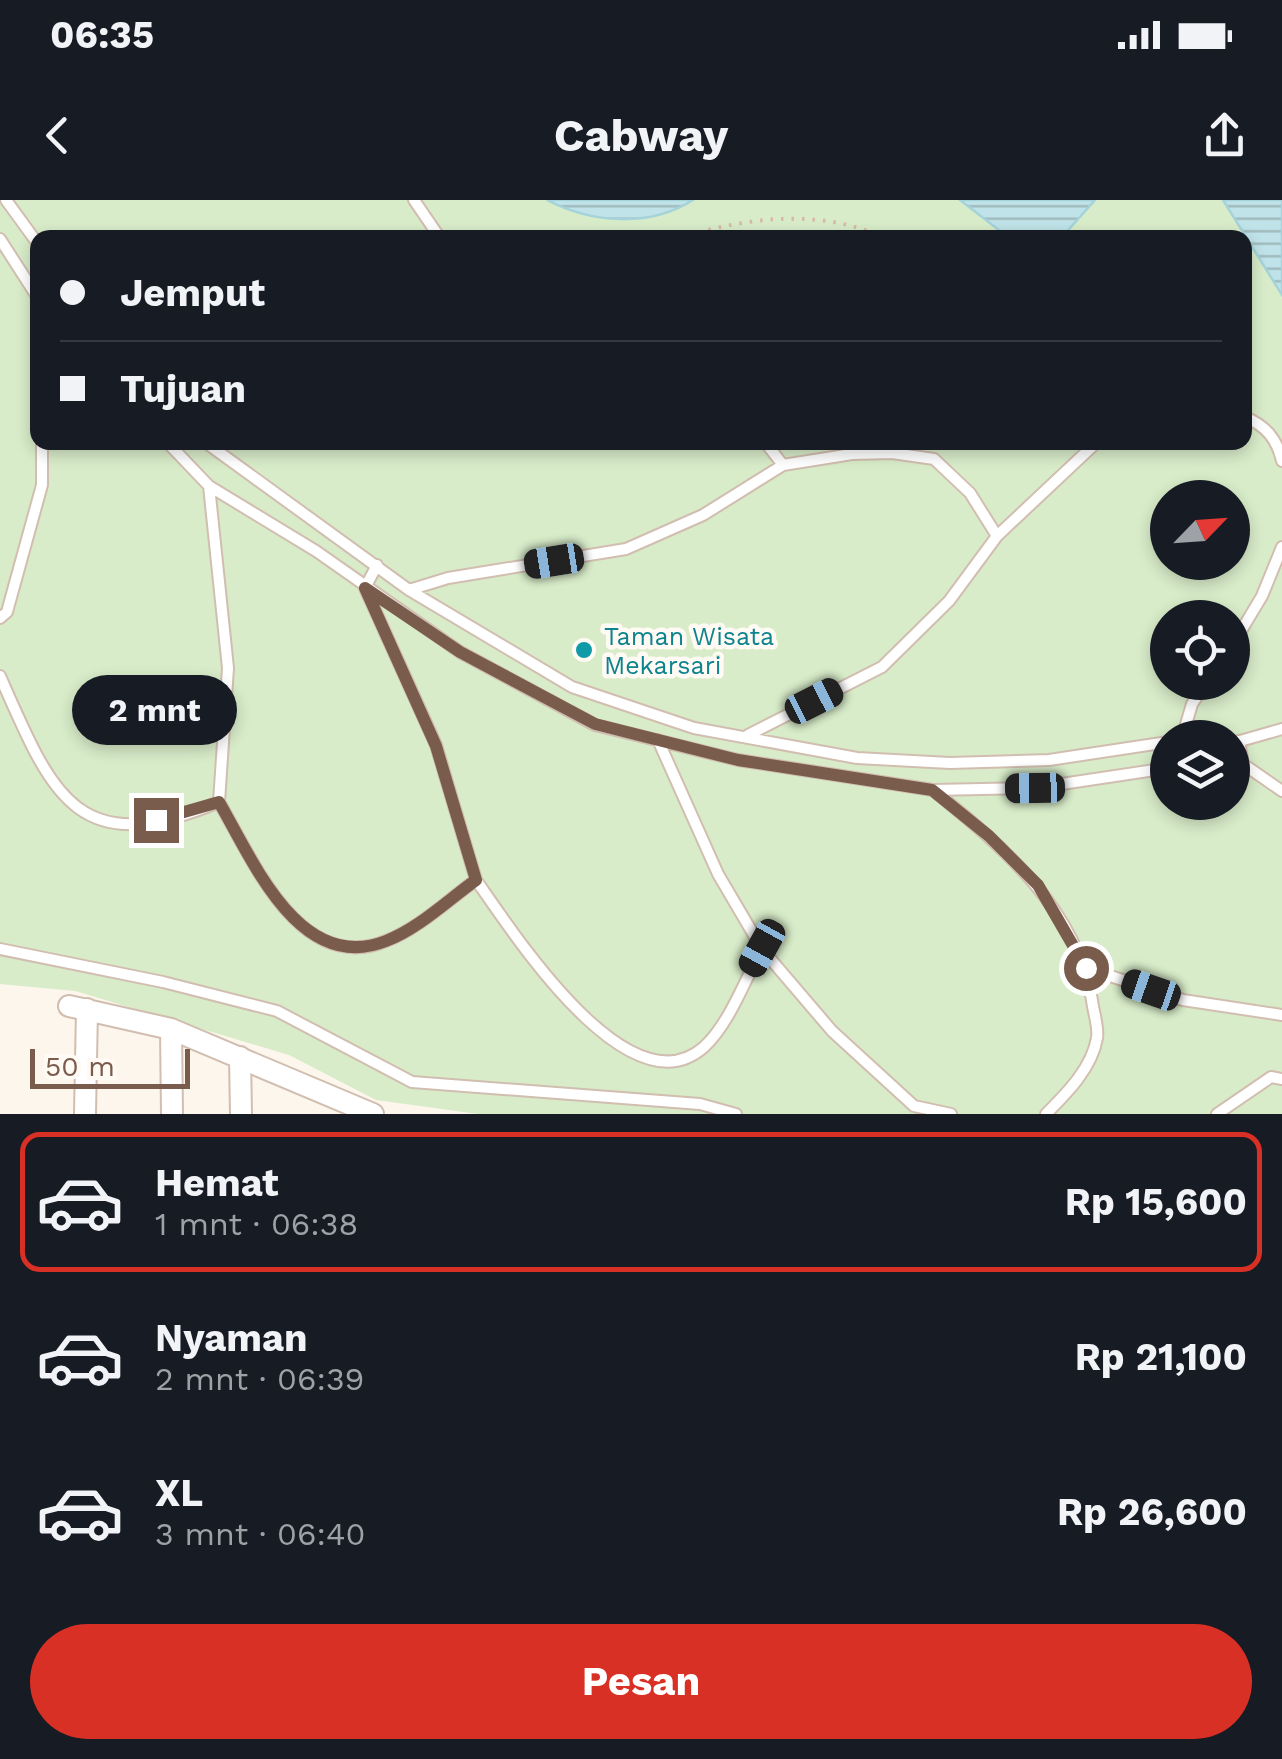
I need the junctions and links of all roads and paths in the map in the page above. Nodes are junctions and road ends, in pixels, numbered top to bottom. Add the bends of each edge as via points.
1 (6, 200) edge
2 (414, 200) edge
3 (435, 230) edge
4 (714, 230) edge
5 (868, 230) edge
6 (30, 233) edge
7 (0, 240) edge
8 (30, 286) edge
9 (1252, 420) edge
10 (42, 450) edge
11 (175, 450) edge
12 (216, 450) edge
13 (772, 450) edge
14 (1088, 450) edge
15 (1282, 462) edge
16 (784, 465) junction
17 (209, 486) junction
18 (998, 536) junction
19 (1282, 547) edge
20 (377, 565) junction
21 (365, 588) junction
22 (409, 590) junction
23 (1250, 616) edge
24 (0, 618) edge
25 (0, 676) edge
26 (1282, 729) edge
27 (747, 736) junction
28 (1250, 739) edge
29 (658, 740) junction
30 (1150, 745) edge
31 (1250, 768) edge
32 (1150, 771) edge
33 (932, 790) junction
34 (1282, 790) edge
35 (219, 802) junction
36 (476, 880) junction
37 (762, 948) junction
38 (0, 949) edge
39 (1086, 968) junction
40 (1282, 1016) edge
41 (171, 1029) junction
42 (240, 1057) junction
43 (1282, 1078) edge
44 (342, 1109) edge
45 (85, 1114) edge
46 (172, 1114) edge
47 (241, 1114) edge
48 (373, 1114) edge
49 (736, 1114) edge
50 (951, 1114) edge
51 (1046, 1114) edge
52 (1216, 1114) edge

1 - 6 lane
2 - 3 lane
4 - 5 path via 776,216 851,222
7 - 8 lane
9 - 15 lane via 1278,445
10 - 24 lane via 42,486
11 - 17 lane
12 - 20 lane
13 - 16 lane
14 - 18 lane
16 - 18 lane via 852,454 934,459 970,493
16 - 22 lane via 703,514 626,549
17 - 21 lane
17 - 35 lane via 228,668
18 - 27 lane via 949,601 882,666
19 - 23 lane
20 - 21 lane
20 - 22 lane
21 - 29 lane via 460,652 595,724
21 - 36 lane via 436,746
22 - 27 lane via 572,687 694,728
25 - 35 lane via 52,785 85,816 118,826
26 - 28 lane
27 - 30 lane via 857,758 950,763 1049,760
29 - 33 lane via 738,760
29 - 37 lane via 718,874
31 - 34 lane
32 - 33 lane via 1035,788
33 - 39 lane via 1038,885
35 - 36 lane via 263,878 293,918 325,944 358,948 386,941
36 - 37 lane via 537,966 602,1040 650,1060 683,1060 702,1049
37 - 50 lane via 832,1031 914,1106
38 - 49 lane via 276,1011 412,1082 700,1104
39 - 40 lane via 1183,1000
39 - 51 lane via 1098,1037 1076,1084
41 - 42 street
41 - 45 street via 78,1007
41 - 46 street
42 - 44 street
42 - 47 street
43 - 52 lane via 1271,1077
44 - 48 street

